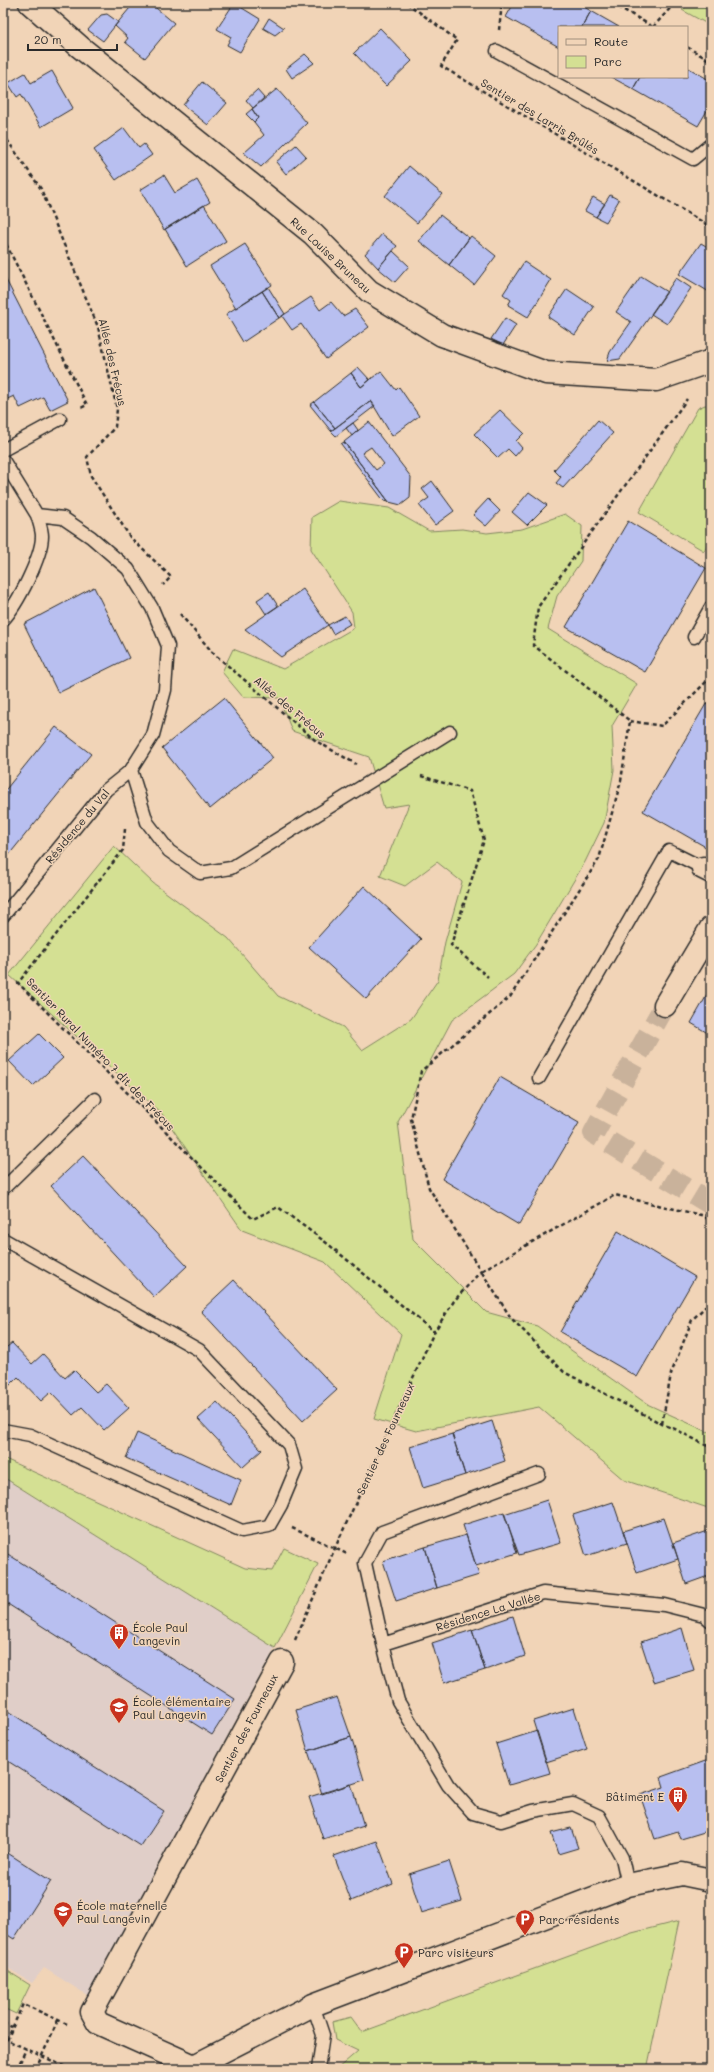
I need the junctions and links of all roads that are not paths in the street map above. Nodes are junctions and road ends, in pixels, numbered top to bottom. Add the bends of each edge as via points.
1 (30, 3) edge
2 (497, 51) road end
3 (711, 144) edge
4 (711, 361) edge
5 (60, 419) road end
6 (3, 450) edge
7 (3, 460) edge
8 (37, 515) junction
9 (711, 607) edge
10 (3, 620) edge
11 (694, 636) dead end
12 (450, 732) dead end
13 (131, 770) junction
14 (707, 870) edge
15 (3, 916) edge
16 (711, 928) edge
17 (665, 1005) tunnel mouth
18 (539, 1078) dead end
19 (95, 1099) dead end
20 (3, 1190) edge
21 (3, 1239) edge
22 (3, 1430) edge
23 (539, 1474) dead end
24 (711, 1621) edge
25 (383, 1644) junction
26 (282, 1662) road end
27 (711, 1880) edge
28 (628, 1885) junction
29 (313, 2005) junction
30 (194, 2068) edge
31 (318, 2069) edge

1 - 4 street, Rue Louise Bruneau via 80,47 313,234 369,291 442,335 546,373 656,380
2 - 3 lane via 693,159
5 - 6 lane
7 - 8 lane
8 - 10 lane via 42,537 33,571
8 - 13 lane, Résidence du Val via 63,518 91,537 128,569 152,608 168,646 164,690 153,735
9 - 11 lane
12 - 13 lane via 231,868 200,873 169,851 147,822
13 - 15 lane, Résidence du Val via 106,790
14 - 18 lane via 669,851
16 - 17 street
19 - 20 lane
21 - 22 lane via 199,1350 289,1445 296,1469 269,1526 242,1531 30,1435
23 - 25 lane via 382,1532 365,1563
24 - 25 lane, Résidence La Vallée via 704,1615 664,1606 543,1594
25 - 28 lane via 398,1701 448,1785 473,1813 501,1821 533,1811 573,1804 599,1816 622,1858
26 - 30 street, Sentier des Fourneaux via 92,2012 98,2023
27 - 28 street via 682,1874
28 - 29 street
29 - 30 street
29 - 31 lane via 323,2035

